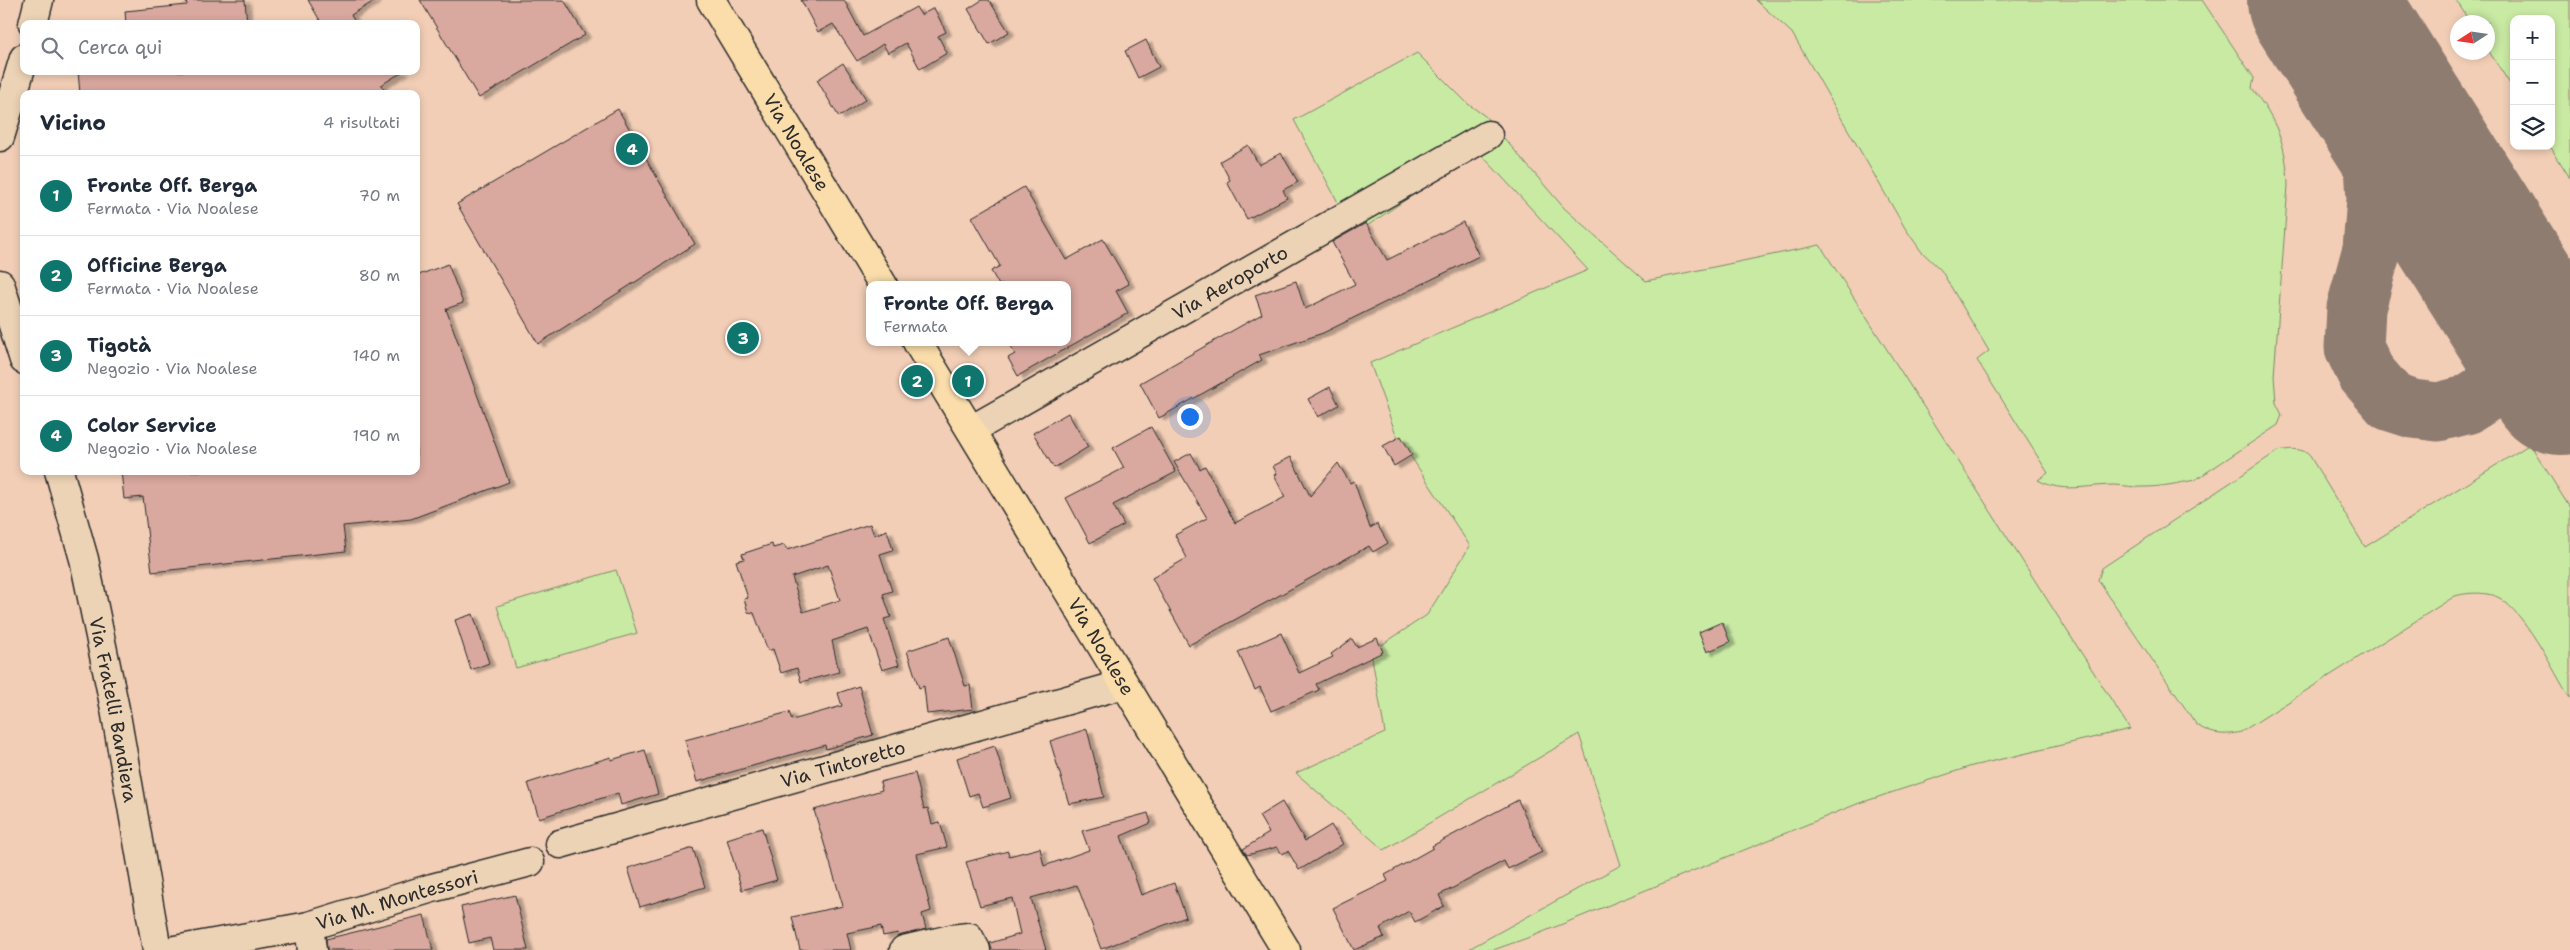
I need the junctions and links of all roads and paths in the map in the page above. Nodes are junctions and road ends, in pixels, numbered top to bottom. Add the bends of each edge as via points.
1 (39, 0) edge
2 (711, 0) edge
3 (34, 20) edge
4 (20, 71) edge
5 (1488, 135) dead end
6 (0, 137) edge
7 (881, 281) edge
8 (0, 284) edge
9 (919, 346) edge
10 (20, 347) edge
11 (971, 430) junction
12 (60, 475) edge
13 (1124, 684) junction
14 (560, 844) dead end
15 (530, 862) dead end
16 (311, 938) edge
17 (157, 950) edge
18 (175, 950) edge
19 (904, 950) edge
20 (976, 950) edge
21 (1286, 950) edge

1 - 3 street
2 - 7 main road, Via Noalese
4 - 6 street
5 - 11 street, Via Aeroporto
8 - 10 street
9 - 11 main road, Via Noalese
11 - 13 main road, Via Noalese
12 - 17 street, Via Fratelli Bandiera via 84,559 115,709
13 - 14 street, Via Tintoretto
13 - 21 main road, Via Noalese
15 - 16 street, Via M. Montessori via 432,888
16 - 18 street, Via M. Montessori
19 - 20 street via 969,937

